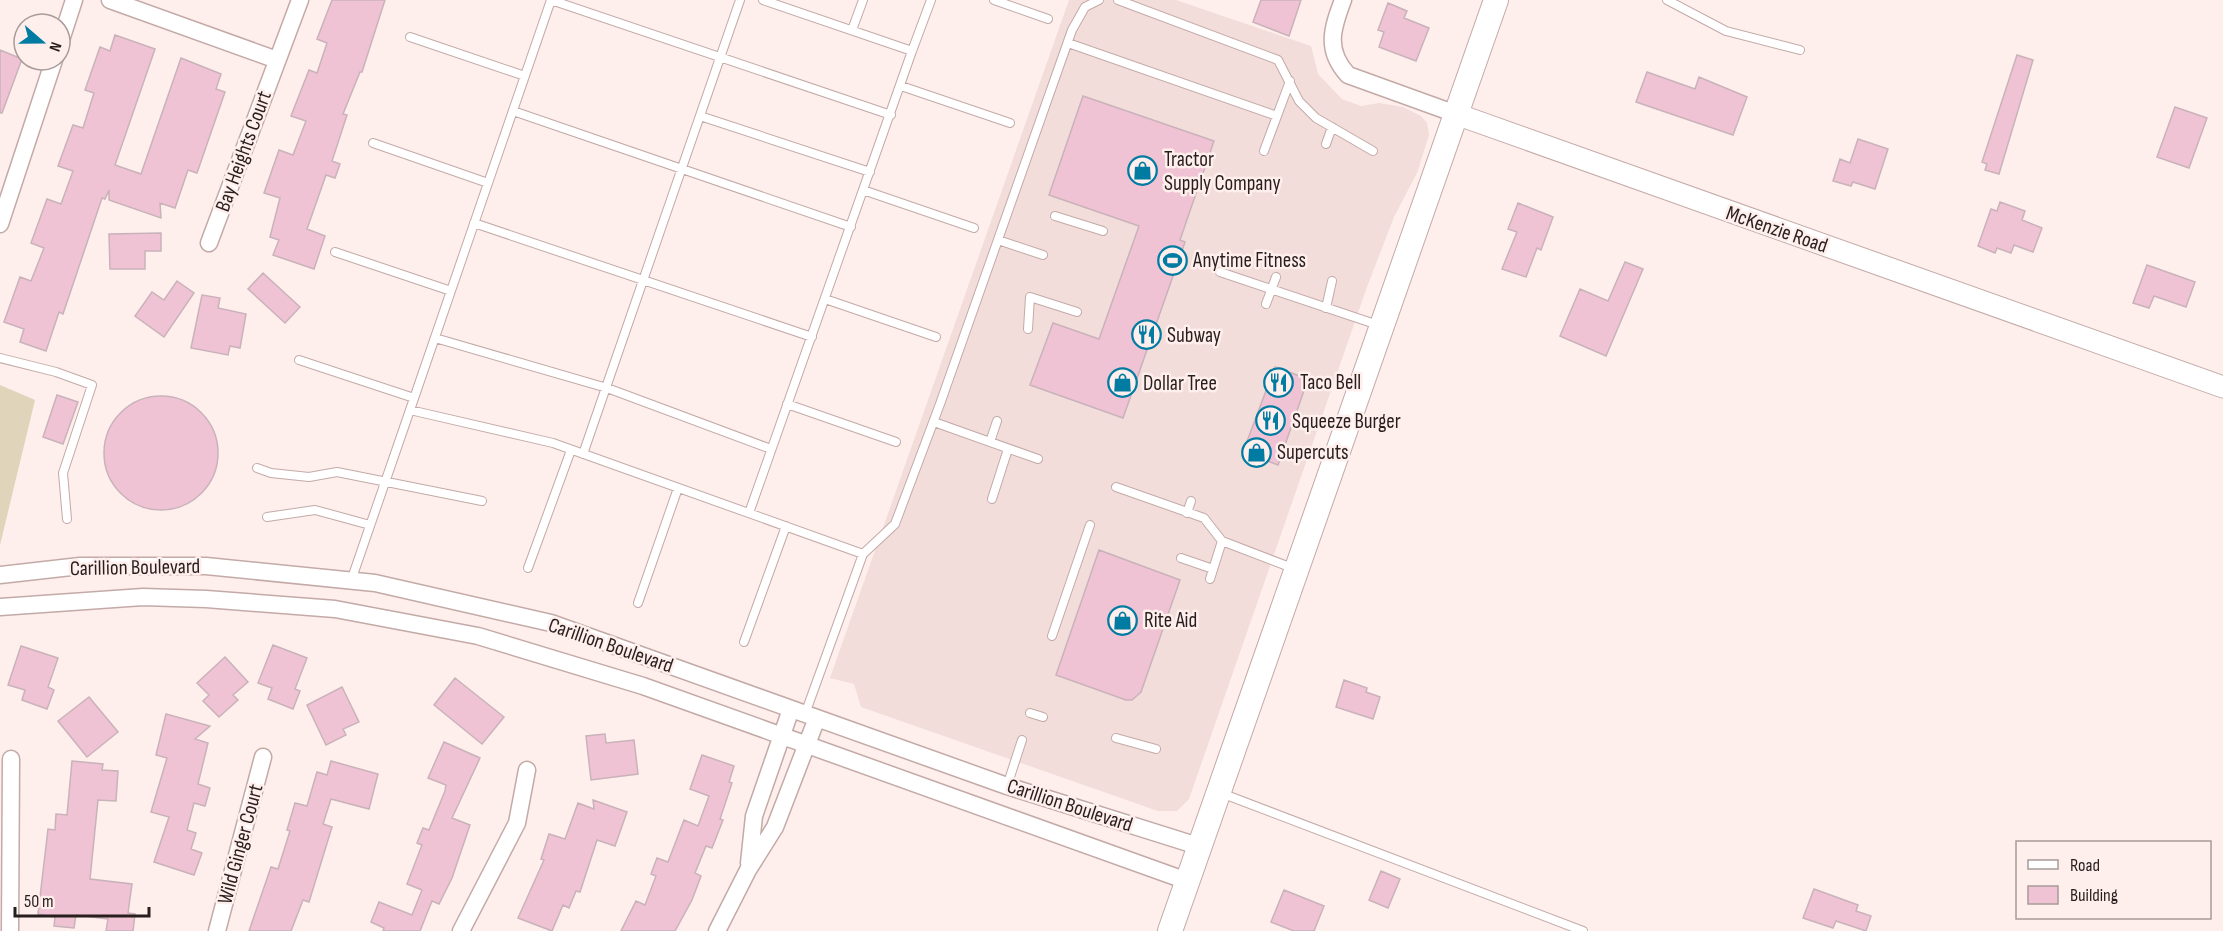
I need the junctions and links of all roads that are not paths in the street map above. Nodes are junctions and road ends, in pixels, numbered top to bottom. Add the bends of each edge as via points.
1 (110, 0) edge
2 (300, 0) edge
3 (551, 0) edge
4 (740, 0) edge
5 (763, 0) edge
6 (863, 0) edge
7 (931, 0) edge
8 (994, 0) edge
9 (1099, 0) edge
10 (1118, 0) edge
11 (1343, 0) edge
12 (1496, 0) edge
13 (1667, 0) edge
14 (1048, 19) dead end
15 (852, 30) junction
16 (410, 37) dead end
17 (1068, 44) junction
18 (1800, 50) dead end
19 (912, 51) junction
20 (720, 59) junction
21 (277, 60) junction
22 (50, 72) edge
23 (525, 76) junction
24 (1290, 81) junction
25 (901, 86) junction
26 (513, 111) junction
27 (1456, 114) junction
28 (891, 115) junction
29 (700, 116) junction
30 (1277, 116) junction
31 (1010, 123) dead end
32 (1332, 127) junction
33 (373, 143) dead end
34 (1326, 144) dead end
35 (1264, 151) dead end
36 (1373, 151) dead end
37 (683, 170) junction
38 (870, 172) junction
39 (488, 183) junction
40 (863, 190) junction
41 (1055, 216) dead end
42 (0, 224) edge
43 (474, 224) junction
44 (851, 226) junction
45 (974, 228) dead end
46 (1103, 231) dead end
47 (998, 240) junction
48 (209, 243) dead end
49 (336, 252) dead end
50 (1043, 255) dead end
51 (1220, 272) dead end
52 (1275, 277) dead end
53 (645, 280) junction
54 (1332, 281) dead end
55 (1271, 290) junction
56 (451, 291) junction
57 (825, 299) junction
58 (1266, 304) dead end
59 (1326, 308) junction
60 (1077, 312) dead end
61 (1382, 326) junction
62 (1028, 329) dead end
63 (812, 337) junction
64 (936, 337) dead end
65 (435, 338) junction
66 (0, 358) edge
67 (299, 360) dead end
68 (2223, 387) edge
69 (607, 388) junction
70 (414, 398) junction
71 (787, 405) junction
72 (410, 410) junction
73 (997, 421) dead end
74 (934, 422) junction
75 (896, 442) dead end
76 (990, 442) junction
77 (771, 449) junction
78 (1008, 449) junction
79 (571, 450) junction
80 (583, 454) junction
81 (1038, 459) dead end
82 (257, 468) dead end
83 (385, 481) junction
84 (1143, 484) dead end
85 (1116, 487) dead end
86 (678, 488) junction
87 (1138, 495) junction
88 (992, 499) dead end
89 (482, 501) dead end
90 (1191, 501) dead end
91 (749, 513) junction
92 (1187, 513) junction
93 (267, 517) dead end
94 (67, 519) dead end
95 (370, 525) junction
96 (1090, 525) dead end
97 (786, 526) junction
98 (1222, 541) junction
99 (863, 554) junction
100 (1181, 558) dead end
101 (528, 568) dead end
102 (1213, 569) junction
103 (1296, 570) junction
104 (0, 575) edge
105 (352, 578) junction
106 (1210, 579) dead end
107 (638, 603) dead end
108 (0, 607) edge
109 (1052, 636) dead end
110 (744, 642) dead end
111 (805, 713) junction
112 (1030, 713) dead end
113 (1043, 717) dead end
114 (782, 735) junction
115 (1116, 738) dead end
116 (1022, 740) dead end
117 (807, 744) junction
118 (1156, 749) dead end
119 (263, 757) dead end
120 (11, 759) dead end
121 (527, 770) dead end
122 (1007, 786) junction
123 (1218, 792) junction
124 (1198, 846) junction
125 (748, 870) junction
126 (1186, 881) junction
127 (10, 931) edge
128 (217, 931) edge
129 (461, 931) edge
130 (717, 931) edge
131 (1170, 931) edge
132 (1583, 931) edge

1 - 21 street
2 - 21 street, Bay Heights Court
3 - 20 lane
3 - 23 lane
4 - 20 lane
5 - 15 lane
6 - 15 lane
7 - 19 lane
8 - 14 lane
9 - 17 lane via 1085,7
10 - 24 lane via 1278,60
11 - 27 street, McKenzie Road via 1333,26 1336,62 1348,75
12 - 27 main road
13 - 18 lane via 1726,31
15 - 19 lane
16 - 23 lane
17 - 30 lane
17 - 47 lane
19 - 25 lane
20 - 28 lane
20 - 29 lane
21 - 48 street, Bay Heights Court
22 - 42 street
23 - 26 lane
24 - 30 lane
24 - 32 lane via 1299,101
25 - 28 lane
25 - 31 lane
26 - 37 lane
26 - 39 lane
27 - 61 main road
27 - 68 street, McKenzie Road
28 - 38 lane
29 - 37 lane
29 - 38 lane
30 - 35 lane
32 - 34 lane
32 - 36 lane
33 - 39 lane
37 - 44 lane
37 - 53 lane
38 - 40 lane
39 - 43 lane
40 - 44 lane
40 - 45 lane
41 - 46 lane
43 - 53 lane
43 - 56 lane
44 - 57 lane
47 - 50 lane
47 - 74 lane
49 - 56 lane
51 - 55 lane
52 - 55 lane
53 - 63 lane
53 - 69 lane
54 - 59 lane
55 - 58 lane
55 - 59 lane
56 - 65 lane
57 - 63 lane
57 - 64 lane
59 - 61 lane
60 - 62 lane via 1030,297
61 - 103 main road
63 - 71 lane
65 - 69 lane
65 - 70 lane
66 - 94 lane via 92,385 63,472
67 - 70 lane
69 - 77 lane
69 - 80 lane
70 - 72 lane
71 - 75 lane
71 - 77 lane
72 - 79 lane
72 - 83 lane
73 - 76 lane
74 - 76 lane
74 - 99 lane via 895,524
76 - 78 lane
77 - 91 lane
78 - 81 lane
78 - 88 lane
79 - 80 lane
79 - 101 lane
80 - 86 lane
82 - 83 lane via 309,477 338,472
83 - 89 lane
83 - 95 lane
84 - 87 lane
85 - 87 lane
86 - 91 lane
86 - 107 lane
87 - 92 lane
90 - 92 lane
91 - 97 lane
92 - 98 lane via 1203,518
93 - 95 lane via 315,510
95 - 105 lane
96 - 109 lane
97 - 99 lane
97 - 110 lane
98 - 102 lane
98 - 103 lane
99 - 111 lane
100 - 102 lane
102 - 106 lane
103 - 123 main road
104 - 105 street, Carillion Boulevard via 80,566 206,566
105 - 111 street, Carillion Boulevard via 551,623
108 - 114 street, Carillion Boulevard via 142,597 335,609 478,636 537,652
111 - 114 street
111 - 117 street
111 - 122 street, Carillion Boulevard
112 - 113 lane
114 - 117 street, Carillion Boulevard
114 - 125 street via 754,816
115 - 118 lane
116 - 122 lane
117 - 125 street via 775,827
117 - 126 street, Carillion Boulevard
119 - 128 street, Wild Ginger Court
120 - 127 street
121 - 129 street via 517,823
122 - 124 street, Carillion Boulevard
123 - 124 main road
123 - 132 lane
124 - 126 main road
125 - 130 street
126 - 131 main road

